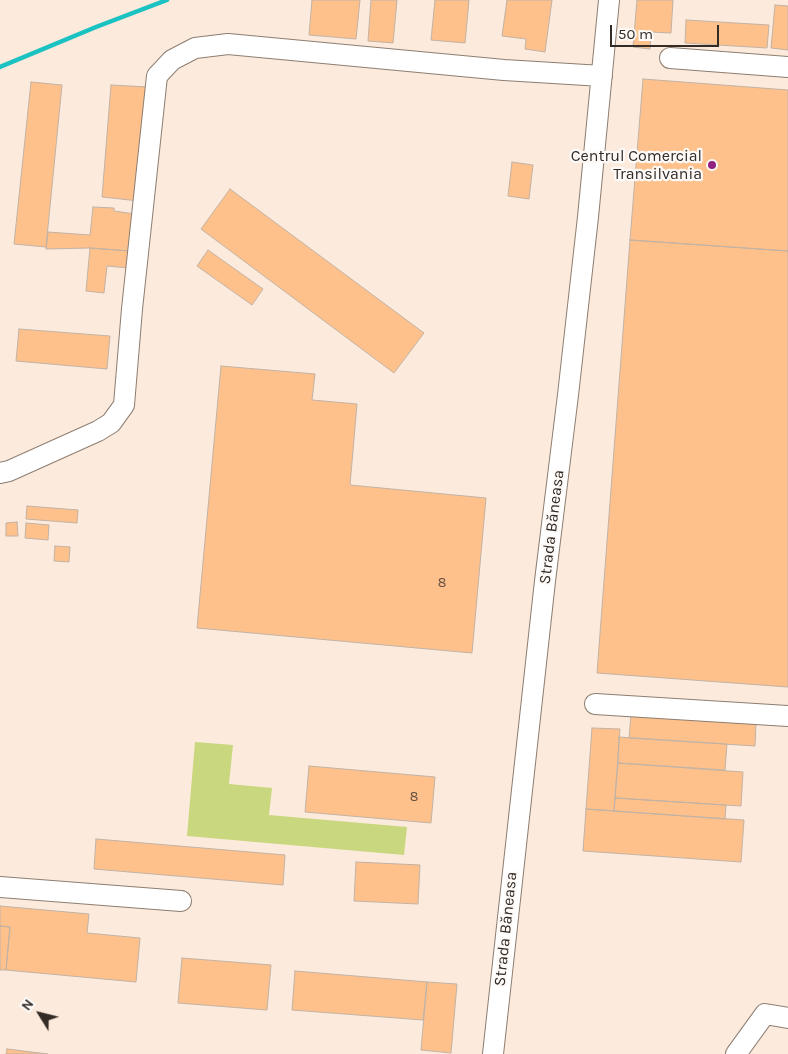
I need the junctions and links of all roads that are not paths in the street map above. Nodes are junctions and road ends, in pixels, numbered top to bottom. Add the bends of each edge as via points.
1 (609, 0) edge
2 (670, 58) dead end
3 (788, 67) edge
4 (602, 76) junction
5 (0, 473) edge
6 (595, 704) dead end
7 (788, 716) edge
8 (0, 886) edge
9 (181, 901) dead end
10 (788, 1018) edge
11 (493, 1054) edge
12 (736, 1054) edge

1 - 4 street, Strada Băneasa
2 - 3 street
4 - 5 street via 228,44 195,48 172,60 157,76 124,405 111,422 98,431
4 - 11 street, Strada Băneasa
6 - 7 street
8 - 9 street
10 - 12 street via 765,1014

